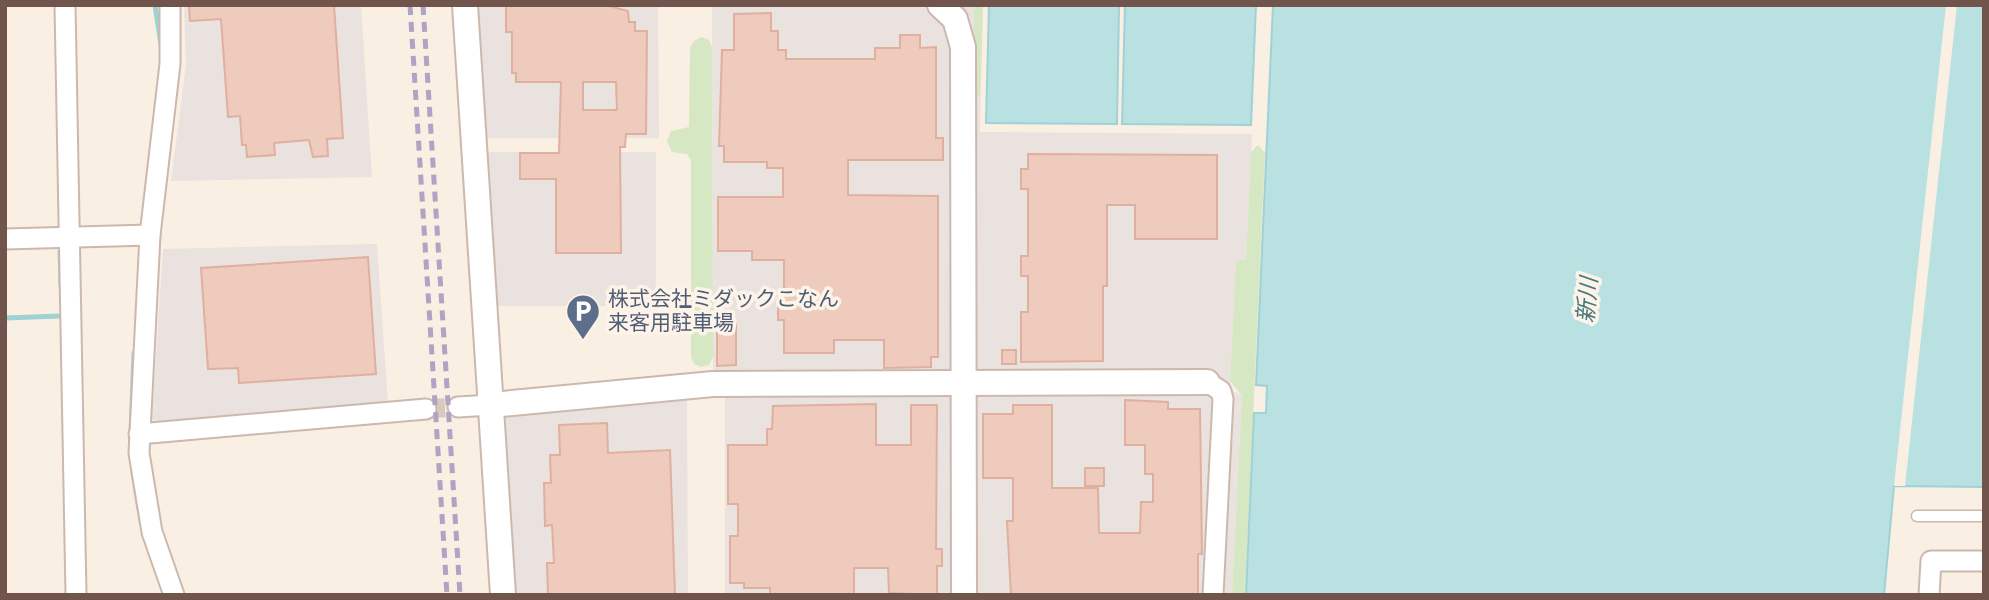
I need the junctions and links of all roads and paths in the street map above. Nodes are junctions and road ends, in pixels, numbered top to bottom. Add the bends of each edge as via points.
1 (65, 5) edge
2 (170, 5) edge
3 (465, 5) edge
4 (940, 5) edge
5 (150, 235) junction
6 (69, 237) junction
7 (5, 239) edge
8 (964, 383) junction
9 (1207, 383) joint
10 (491, 405) junction
11 (458, 407) tunnel mouth
12 (426, 409) tunnel mouth
13 (139, 434) junction
14 (1917, 516) dead end
15 (1984, 516) edge
16 (1984, 561) edge
17 (76, 595) edge
18 (174, 595) edge
19 (503, 595) edge
20 (964, 595) edge
21 (1213, 595) edge
22 (1930, 595) edge

1 - 6 street
2 - 5 street via 169,87
3 - 10 street
4 - 8 street via 955,19 963,47
5 - 6 street
5 - 13 street
6 - 7 street
6 - 17 street
8 - 9 street
8 - 10 street via 690,384
8 - 20 street
9 - 21 street via 1221,391 1223,399
10 - 11 street
10 - 19 street
12 - 13 street
13 - 18 street via 143,493
14 - 15 lane
16 - 22 street via 1931,561

